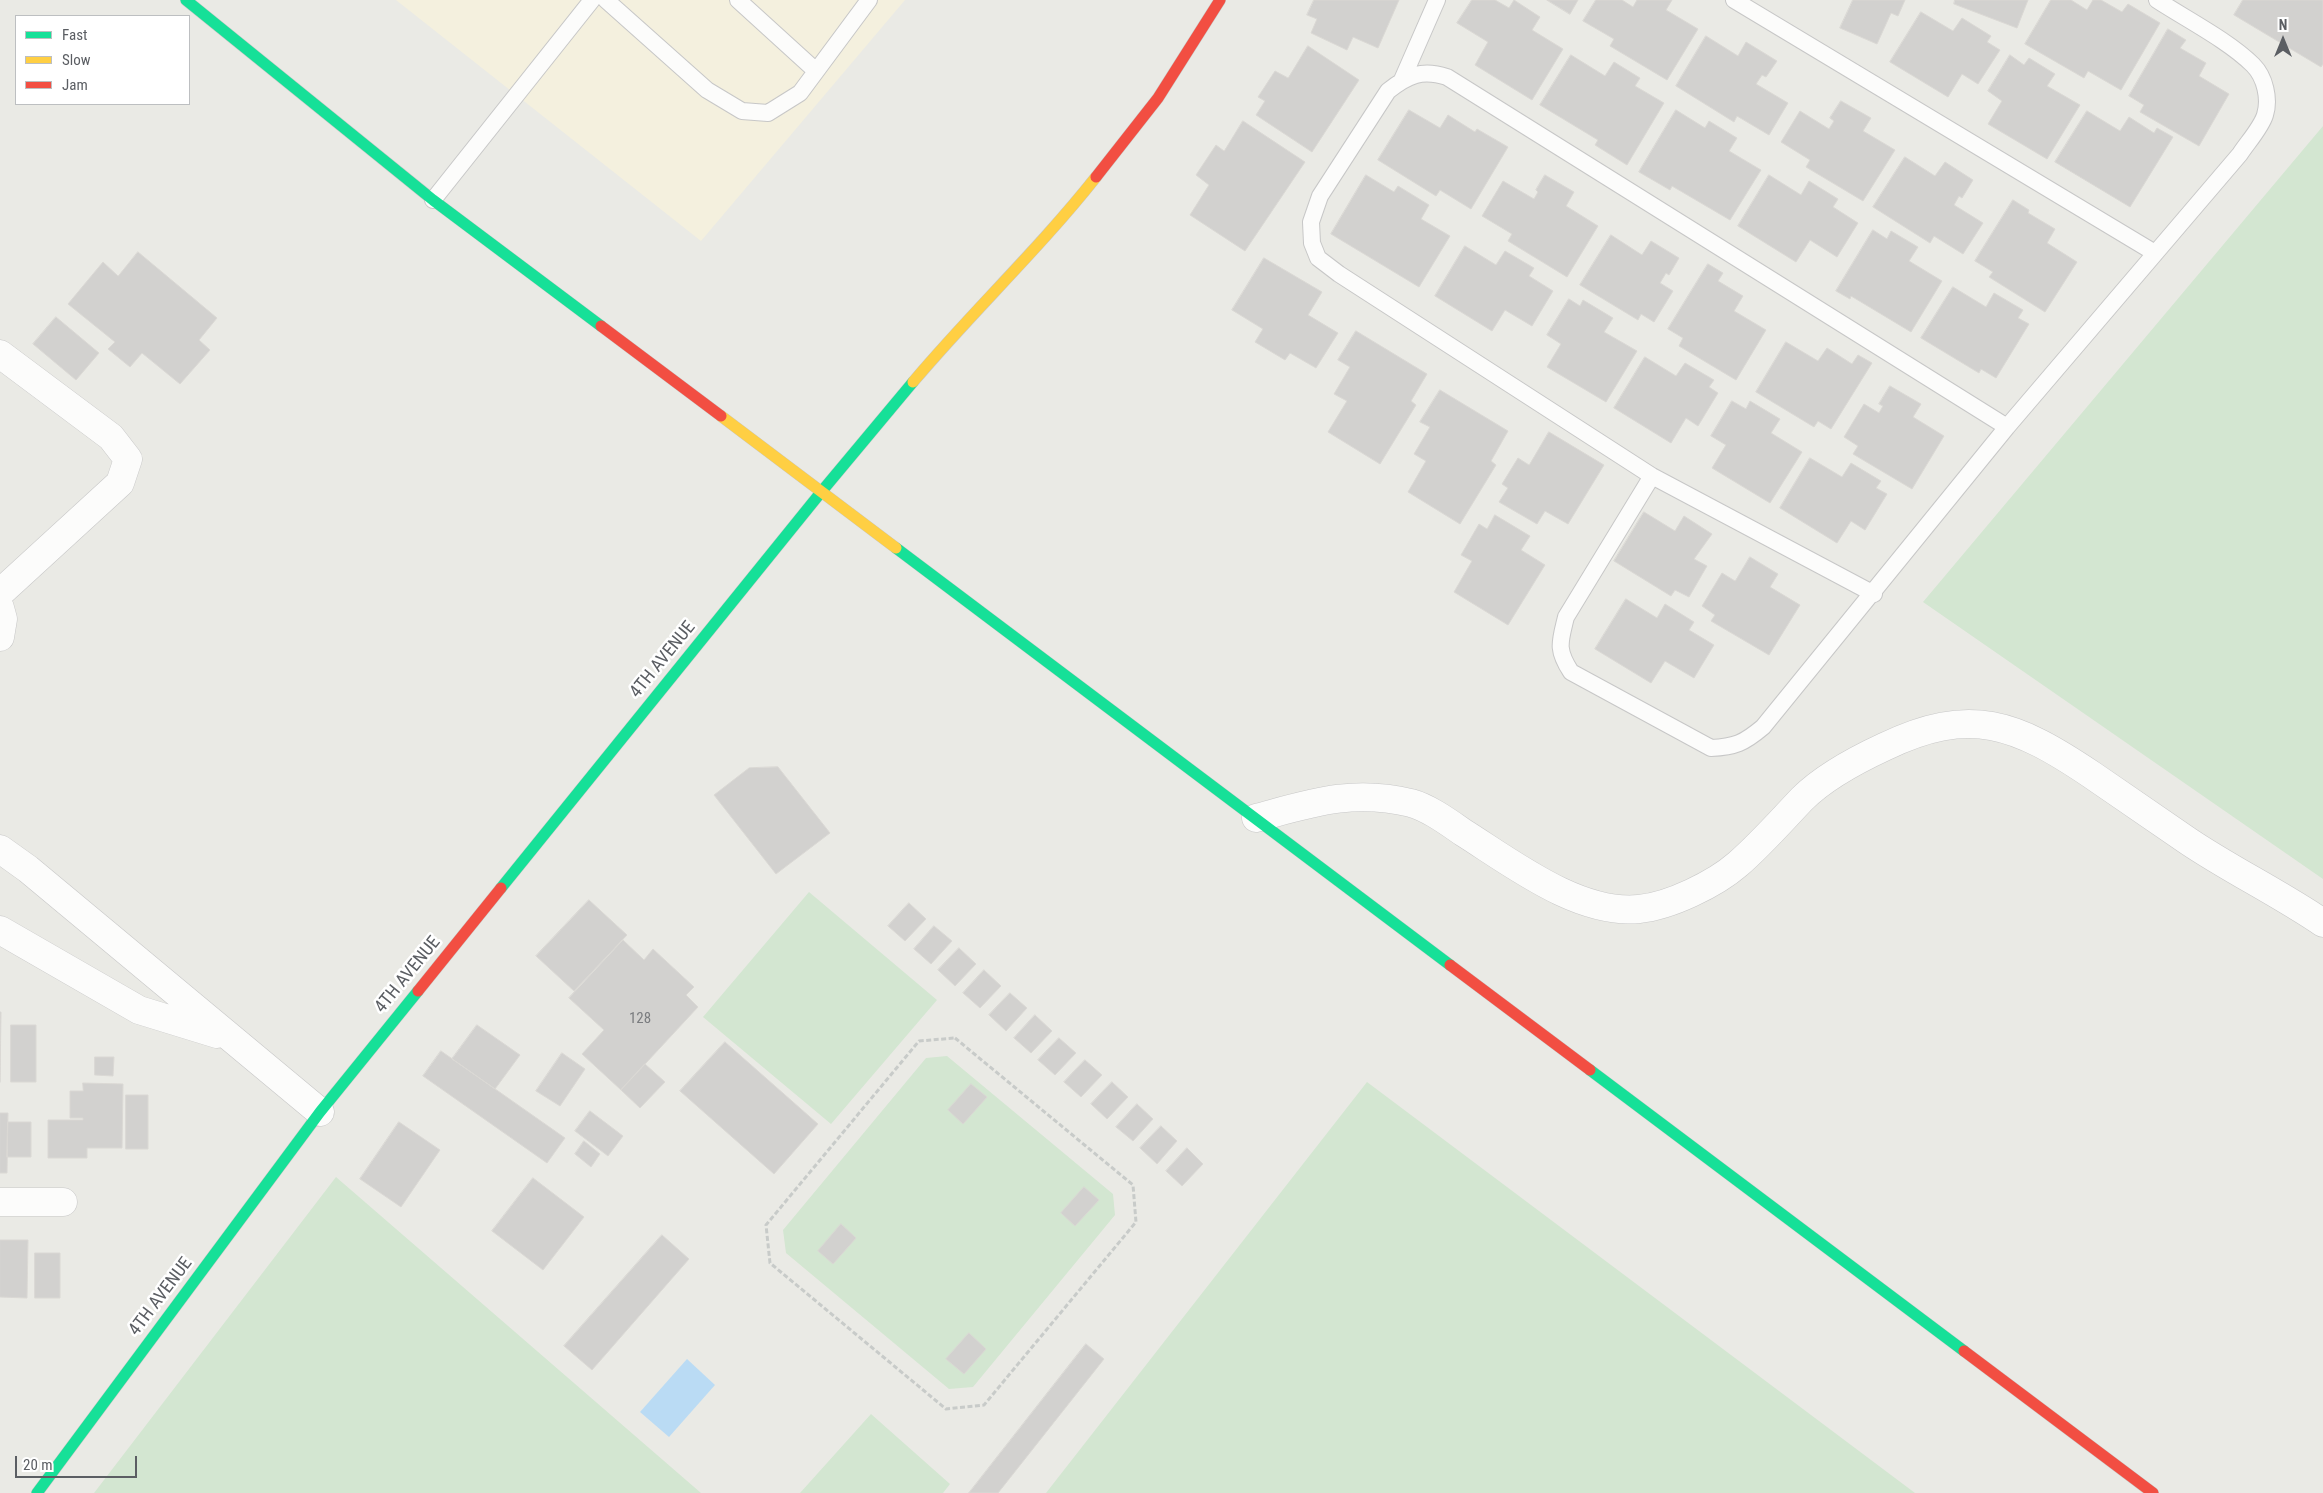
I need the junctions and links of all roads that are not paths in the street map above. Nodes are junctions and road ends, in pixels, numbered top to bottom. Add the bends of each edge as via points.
1 (186, 0) edge
2 (592, 0) edge
3 (606, 0) edge
4 (738, 0) edge
5 (869, 0) edge
6 (1220, 0) edge
7 (1438, 0) edge
8 (1734, 0) edge
9 (2157, 0) edge
10 (816, 72) junction
11 (1402, 80) junction
12 (433, 200) junction
13 (2155, 253) junction
14 (0, 354) edge
15 (2007, 427) junction
16 (1652, 476) junction
17 (822, 491) junction
18 (0, 593) edge
19 (1874, 594) junction
20 (0, 608) edge
21 (0, 637) edge
22 (1256, 818) junction
23 (0, 849) edge
24 (2323, 923) edge
25 (0, 930) edge
26 (228, 1037) junction
27 (320, 1112) junction
28 (0, 1202) edge
29 (64, 1202) dead end
30 (37, 1493) edge
31 (2152, 1493) edge

1 - 12 main road
2 - 12 lane
3 - 10 lane via 707,90 742,111 768,113 800,93
4 - 10 lane
5 - 10 lane
6 - 17 main road, 4TH AVENUE via 1158,98 1067,213 943,347
7 - 11 lane
8 - 13 lane
9 - 13 lane via 2253,65 2263,82 2267,99 2264,116 2240,154
11 - 15 lane via 1432,72 1447,77
11 - 16 lane via 1388,90 1320,196 1311,222 1312,243 1318,258
12 - 17 main road
13 - 15 lane
14 - 18 street via 111,437 128,459 120,483
15 - 19 lane
16 - 19 lane
16 - 19 lane via 1566,617 1561,657 1570,672 1711,748 1746,742 1763,727
17 - 22 main road
17 - 27 main road, 4TH AVENUE
20 - 21 street via 3,619
22 - 24 street via 1320,801 1355,796 1415,804 1528,873 1582,900 1610,909 1641,909 1676,900 1737,866 1807,794 1855,761 1933,727 1964,723 1993,725 2050,747 2189,842
22 - 31 main road
23 - 26 street
25 - 26 street via 138,1010
26 - 27 street
27 - 30 main road, 4TH AVENUE
28 - 29 street

